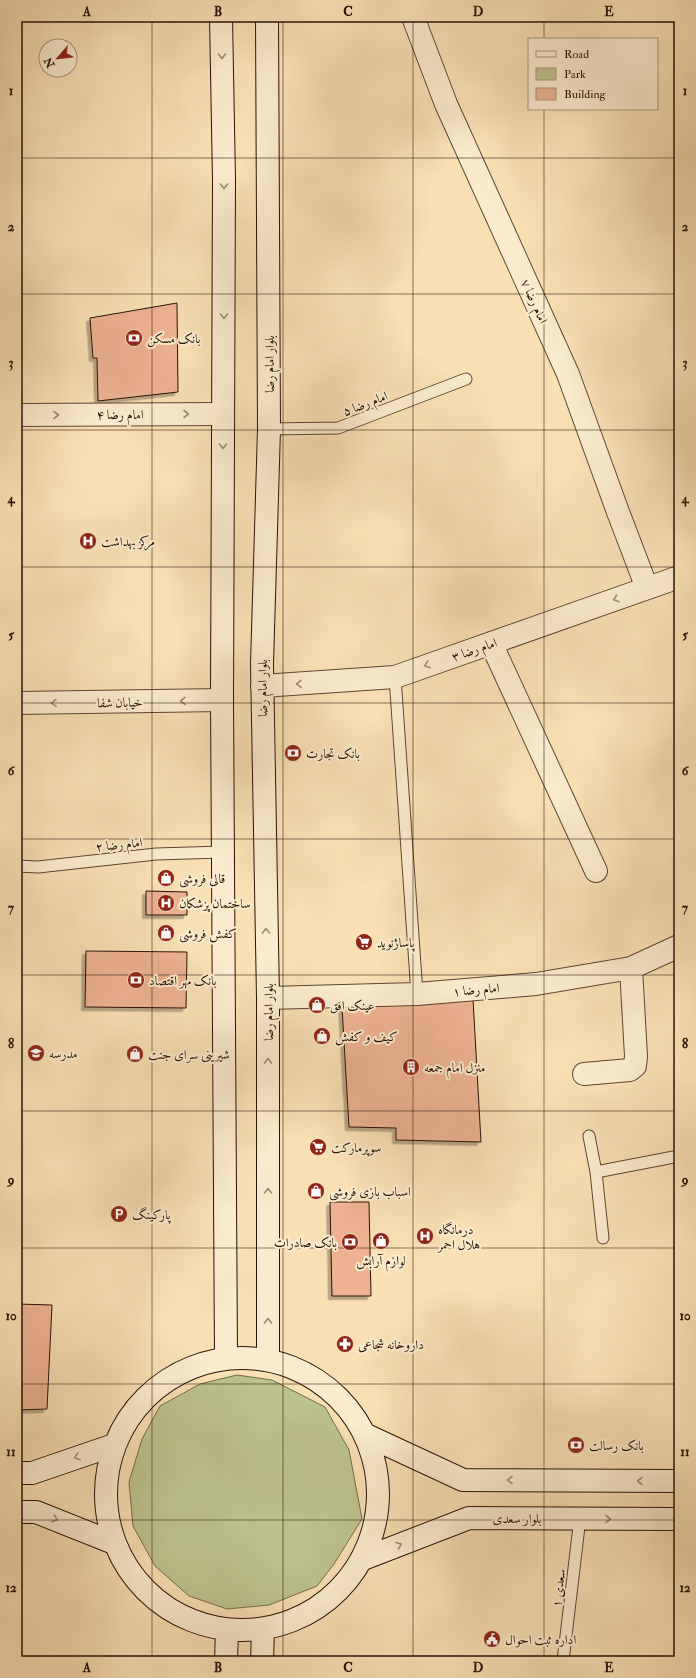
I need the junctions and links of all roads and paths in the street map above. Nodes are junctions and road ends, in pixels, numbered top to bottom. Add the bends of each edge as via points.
1 (221, 17) edge
2 (267, 17) edge
3 (413, 17) edge
4 (466, 379) dead end
5 (223, 414) junction
6 (17, 415) edge
7 (269, 429) junction
8 (679, 577) edge
9 (647, 588) junction
10 (491, 643) junction
11 (395, 677) junction
12 (262, 686) junction
13 (222, 700) junction
14 (17, 703) edge
15 (223, 852) junction
16 (17, 866) edge
17 (596, 871) dead end
18 (677, 952) edge
19 (630, 968) junction
20 (417, 994) junction
21 (268, 998) junction
22 (584, 1074) dead end
23 (589, 1136) dead end
24 (679, 1156) edge
25 (596, 1172) junction
26 (603, 1238) dead end
27 (226, 1358) junction
28 (268, 1360) junction
29 (366, 1435) junction
30 (114, 1445) junction
31 (17, 1473) edge
32 (679, 1481) edge
33 (17, 1512) edge
34 (580, 1518) junction
35 (679, 1519) edge
36 (114, 1543) junction
37 (363, 1559) junction
38 (226, 1630) junction
39 (263, 1630) junction
40 (226, 1661) edge
41 (262, 1661) edge
42 (564, 1661) edge

1 -> 5 main road via 224,181
2 - 7 main road, بلوار امام رضا
3 - 9 main road, امام رضا ۷ via 446,104 568,374
4 - 7 lane, امام رضا ۵ via 338,428
6 -> 5 main road, امام رضا ۴
5 -> 13 main road
7 - 12 main road, بلوار امام رضا
8 - 9 main road, امام رضا ۳
9 -> 10 main road, امام رضا ۳
10 -> 11 main road, امام رضا ۳
10 - 17 main road
11 -> 12 main road, امام رضا ۳
11 - 20 lane
21 -> 12 main road, بلوار امام رضا
13 -> 14 main road, خیابان شفا
13 - 15 main road
15 - 16 lane, امام رضا ۲ via 156,854 38,867
15 - 27 main road
18 - 19 main road, امام رضا ۱
19 - 20 main road, امام رضا ۱ via 536,984
19 - 22 main road via 635,1066 630,1070
20 - 21 main road, امام رضا ۱
28 -> 21 main road, بلوار امام رضا
23 - 25 lane
24 - 25 lane
25 - 26 lane
27 - 28 main road
27 - 30 main road via 179,1372 139,1402
28 - 29 main road via 308,1374 342,1400
32 -> 29 main road via 463,1480
29 - 37 main road via 378,1476 377,1519
30 -> 31 main road via 32,1473
30 - 36 main road via 105,1494
33 -> 36 main road via 36,1512
34 -> 35 main road, بلوار سعدی
37 -> 34 main road, بلوار سعدی via 469,1518
34 - 42 lane, سعدی ۱
36 - 38 main road via 140,1585 179,1616
37 - 39 main road via 338,1593 303,1617
38 - 39 main road
38 - 40 main road
39 - 41 main road

